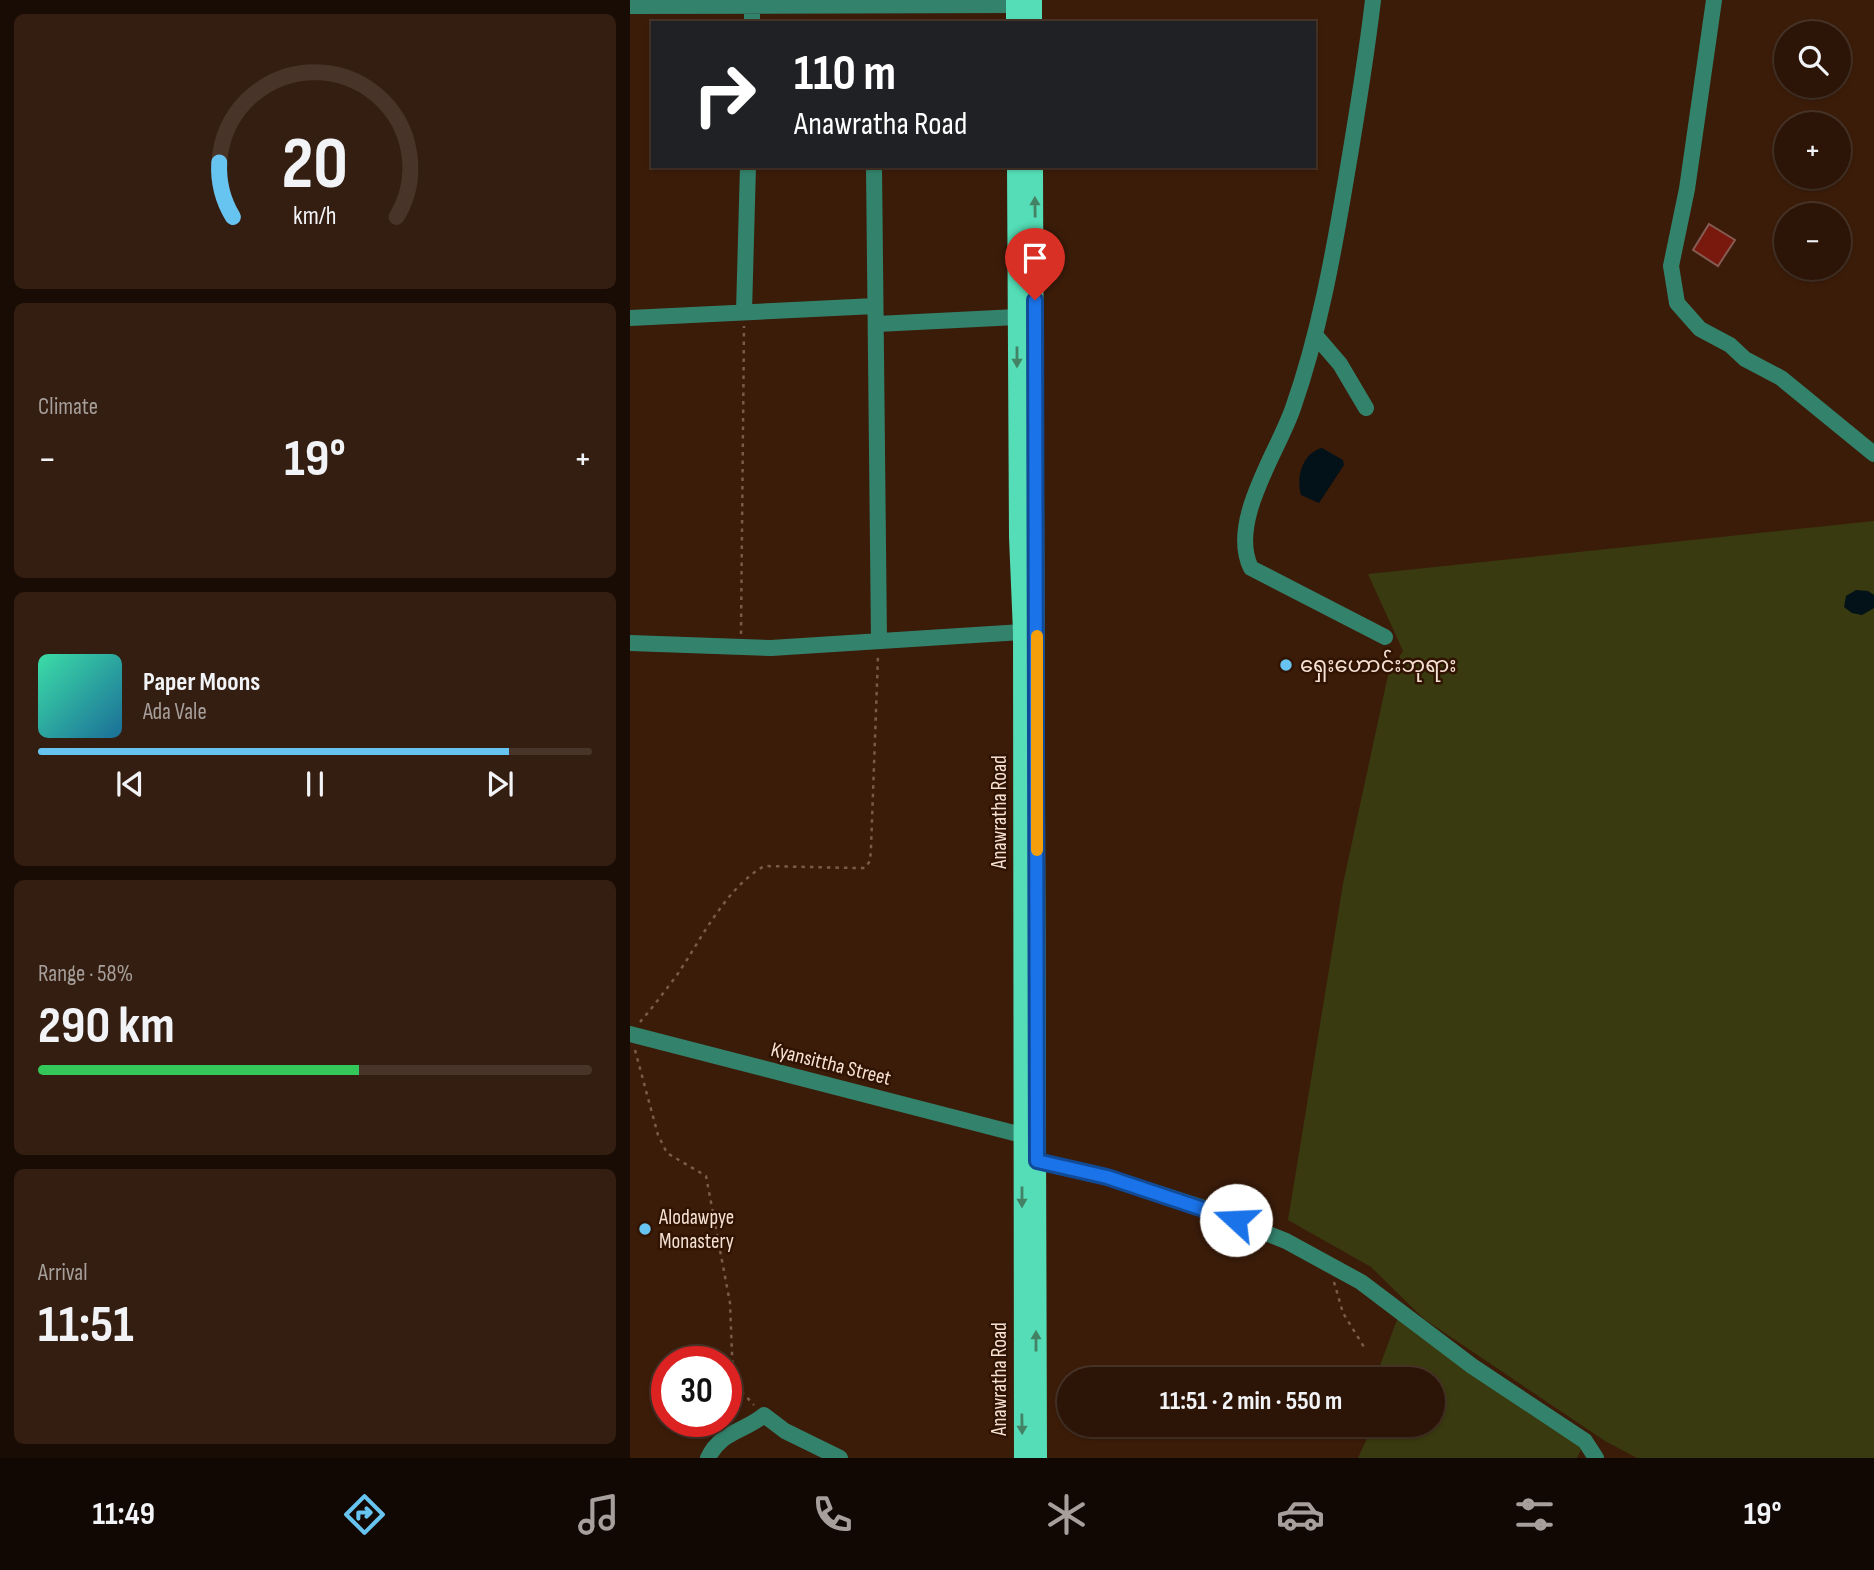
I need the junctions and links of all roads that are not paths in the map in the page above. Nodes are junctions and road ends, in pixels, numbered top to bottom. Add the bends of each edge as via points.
1 (1373, 0) edge
2 (1714, 0) edge
3 (630, 6) edge
4 (1024, 9) edge
5 (752, 10) edge
6 (872, 10) edge
7 (748, 168) edge
8 (874, 168) edge
9 (1016, 168) edge
10 (1034, 168) edge
11 (1026, 274) junction
12 (875, 306) junction
13 (744, 312) junction
14 (1017, 317) junction
15 (630, 318) edge
16 (877, 324) junction
17 (1315, 335) junction
18 (1026, 405) junction
19 (1366, 408) dead end
20 (1874, 454) edge
21 (1026, 538) junction
22 (1022, 632) junction
23 (1385, 637) dead end
24 (879, 641) junction
25 (630, 643) edge
26 (1029, 669) junction
27 (631, 1034) edge
28 (1029, 1136) junction
29 (1037, 1161) junction
30 (708, 1458) edge
31 (840, 1458) edge
32 (1023, 1458) edge
33 (1038, 1458) edge
34 (1596, 1458) edge

1 - 17 street via 1335,244
2 - 20 street via 1671,265 1676,303 1700,329 1781,377
3 - 5 street
4 - 6 street
5 - 6 street
7 - 13 street
8 - 12 street
9 - 11 main road, Anawratha Road
11 -> 10 main road, Anawratha Road
11 - 14 main road, Anawratha Road
11 - 18 main road, Anawratha Road
12 - 13 street
12 - 16 street
13 - 15 street
14 - 16 street
14 -> 18 main road, Anawratha Road
16 - 24 street
17 - 19 street via 1340,364
17 - 23 street via 1285,432 1246,523 1245,557 1251,568
18 - 21 main road, Anawratha Road
21 - 22 main road, Anawratha Road
21 - 26 main road, Anawratha Road
22 - 24 street
22 - 26 main road, Anawratha Road
24 - 25 street via 793,647
26 - 28 main road, Anawratha Road
27 - 28 street, Kyansittha Street
28 - 29 main road, Anawratha Road
28 -> 32 main road, Anawratha Road
33 -> 29 main road, Anawratha Road
29 - 34 street via 1201,1207 1331,1265 1585,1441
30 - 31 street via 729,1434 764,1415 785,1431

